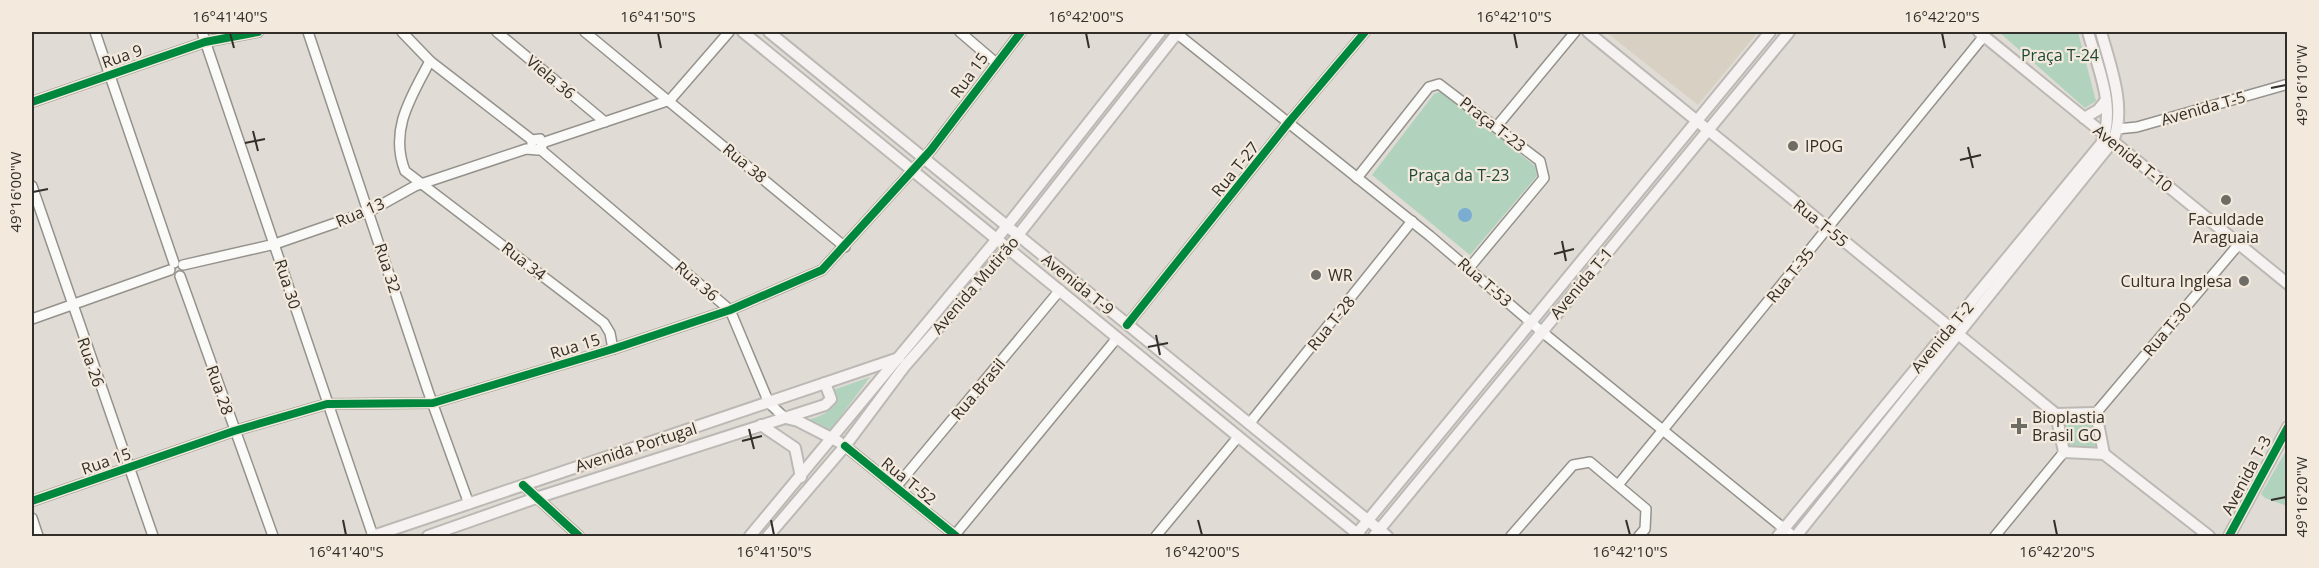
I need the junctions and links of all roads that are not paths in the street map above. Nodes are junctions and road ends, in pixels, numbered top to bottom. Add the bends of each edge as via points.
1 (95, 32) edge
2 (202, 32) edge
3 (258, 32) edge
4 (308, 32) edge
5 (402, 32) edge
6 (497, 32) edge
7 (585, 32) edge
8 (729, 32) edge
9 (743, 32) edge
10 (769, 32) edge
11 (960, 32) edge
12 (1021, 32) edge
13 (1160, 32) edge
14 (1177, 32) edge
15 (1365, 32) edge
16 (1575, 32) edge
17 (1588, 32) edge
18 (1770, 32) edge
19 (1789, 32) edge
20 (2088, 32) edge
21 (2101, 32) edge
22 (1982, 34) edge
23 (206, 42) junction
24 (430, 61) junction
25 (995, 62) junction
26 (110, 74) junction
27 (645, 80) junction
28 (2288, 84) edge
29 (670, 100) junction
30 (2106, 100) junction
31 (32, 102) edge
32 (651, 107) junction
33 (2084, 118) junction
34 (605, 122) junction
35 (1289, 122) junction
36 (1696, 122) junction
37 (1497, 126) junction
38 (2117, 129) junction
39 (1707, 130) junction
40 (2109, 138) junction
41 (537, 145) junction
42 (923, 159) junction
43 (913, 170) junction
44 (1357, 178) junction
45 (417, 184) junction
46 (32, 186) edge
47 (370, 211) junction
48 (1412, 221) junction
49 (1007, 225) junction
50 (1827, 228) junction
51 (1018, 235) junction
52 (998, 237) junction
53 (275, 244) junction
54 (2239, 244) junction
55 (845, 247) junction
56 (1008, 247) junction
57 (1470, 268) junction
58 (177, 270) junction
59 (2288, 284) edge
60 (1060, 290) junction
61 (72, 305) junction
62 (730, 309) junction
63 (32, 320) edge
64 (1531, 322) junction
65 (1128, 324) junction
66 (1541, 331) junction
67 (1953, 331) junction
68 (1117, 338) junction
69 (613, 349) junction
70 (900, 358) junction
71 (825, 383) junction
72 (432, 403) junction
73 (769, 403) junction
74 (327, 404) junction
75 (2096, 413) junction
76 (2056, 414) junction
77 (785, 418) junction
78 (1249, 424) junction
79 (761, 425) junction
80 (2288, 427) edge
81 (234, 431) junction
82 (1664, 432) junction
83 (1238, 437) junction
84 (834, 438) junction
85 (845, 446) junction
86 (2064, 452) junction
87 (2104, 454) junction
88 (127, 468) junction
89 (801, 477) junction
90 (523, 484) junction
91 (1618, 485) junction
92 (896, 487) junction
93 (536, 498) junction
94 (32, 501) edge
95 (469, 504) junction
96 (32, 518) edge
97 (1368, 521) junction
98 (1781, 533) edge
99 (1380, 534) edge
100 (955, 536) edge
101 (1357, 536) edge
102 (1996, 536) edge
103 (38, 537) edge
104 (153, 537) edge
105 (273, 537) edge
106 (373, 537) edge
107 (428, 537) edge
108 (579, 537) edge
109 (750, 537) edge
110 (768, 537) edge
111 (1156, 537) edge
112 (1511, 537) edge
113 (1639, 537) edge
114 (1794, 537) edge
115 (2209, 537) edge
116 (2229, 537) edge

1 - 26 street, Rua 28
2 - 23 street, Rua 30
3 - 23 street, Rua 9
4 - 47 street, Rua 32
5 - 24 street, Rua 36
6 - 34 street, Viela 36
7 - 27 street, Rua 38
8 - 29 street, Rua 13
9 - 43 main road, Avenida T-9
10 - 42 main road, Avenida T-9
11 - 25 street
12 - 25 street, Rua 15
13 - 49 main road, Avenida Mutirão
14 - 35 street, Rua T-53
14 - 51 main road, Avenida Mutirão
15 - 35 street, Rua T-27
16 - 37 street
17 - 36 main road, Rua T-55
18 - 36 main road, Avenida T-1
19 - 39 main road, Avenida T-1
20 - 30 main road
21 - 38 main road, Avenida T-2 via 2116,91
22 - 33 main road, Avenida T-10
22 - 50 street, Rua T-35
23 - 26 street, Rua 9
23 - 53 street, Rua 30
24 - 41 street, Rua 36
24 - 45 street, Rua 34 via 403,112 398,138 398,155
25 - 42 street, Rua 15
26 - 31 street, Rua 9
26 - 58 street, Rua 28
27 - 29 street, Rua 38
27 - 32 street via 652,94
28 - 38 street, Avenida T-5 via 2137,127
29 - 32 street, Rua 13
29 - 55 street, Rua 38
30 - 33 main road
30 - 40 main road
32 - 34 street, Rua 13
33 - 40 main road, Avenida T-10
34 - 41 street, Rua 13
35 - 44 street, Rua T-53
35 - 65 street, Rua T-27
36 - 39 main road, Rua T-55
36 - 64 main road, Avenida T-1
37 - 44 street, Praça T-23 via 1439,84 1429,87
37 - 57 street, Praça T-23 via 1540,161 1544,178
38 - 40 main road, Avenida T-2
39 - 50 main road, Rua T-55
39 - 66 main road, Avenida T-1
40 - 54 main road, Avenida T-10
40 - 67 main road, Avenida T-2
41 - 45 street, Rua 13
41 - 62 street, Rua 36
42 - 43 street, Rua 15
42 - 49 main road, Avenida T-9
43 - 52 main road, Avenida T-9
43 - 55 street, Rua 15
44 - 48 street, Rua T-53
45 - 47 street, Rua 13
45 - 69 street, Rua 34 via 603,322
46 - 61 street, Rua 26
47 - 53 street, Rua 13
47 - 72 street, Rua 32
48 - 57 street, Rua T-53
48 - 78 street, Rua T-28
49 - 51 main road, Avenida T-9
49 - 52 main road, Avenida Mutirão
50 - 67 main road, Rua T-55
50 - 82 street, Rua T-35
51 - 56 main road, Avenida Mutirão
51 - 65 main road, Avenida T-9
52 - 56 main road, Avenida T-9
52 - 70 main road, Avenida Mutirão
53 - 58 street, Rua 13
53 - 74 street, Rua 30
54 - 59 main road, Avenida T-10
54 - 75 street, Rua T-30
55 - 62 street, Rua 15 via 822,270
56 - 60 main road, Avenida T-9
56 - 85 main road, Avenida Mutirão via 904,367
57 - 64 street, Rua T-53
58 - 61 street, Rua 13
58 - 81 street, Rua 28
60 - 68 main road, Avenida T-9
60 - 92 street, Rua Brasil
61 - 63 street, Rua 13
61 - 88 street, Rua 26
62 - 69 street, Rua 15
62 - 73 street, Rua 36
64 - 66 street, Rua T-53
64 - 97 main road, Avenida T-1
65 - 78 main road, Avenida T-9
66 - 82 street, Rua T-53
66 - 99 main road, Avenida T-1
67 - 76 main road, Rua T-55
67 - 98 main road, Avenida T-2
67 - 114 main road, Avenida T-2
68 - 83 main road, Avenida T-9
68 - 100 street
69 - 72 street, Rua 15
70 - 71 main road, Avenida Portugal
70 - 84 main road, Avenida Mutirão
71 - 73 main road, Avenida Portugal
71 - 77 main road, Avenida Portugal via 831,399 825,405
72 - 74 street, Rua 15
72 - 95 street, Rua 32
73 - 77 street, Rua 36
73 - 90 main road, Avenida Portugal
74 - 81 street, Rua 15
74 - 106 street, Rua 30
75 - 76 main road
75 - 87 main road
76 - 86 main road
77 - 79 main road, Avenida Portugal
77 - 84 main road, Rua 36 via 798,420
78 - 97 main road, Avenida T-9
79 - 89 main road via 795,448
79 - 93 main road, Avenida Portugal
80 - 116 main road, Avenida T-3
81 - 88 street, Rua 15
81 - 105 street, Rua 28
82 - 91 street, Rua T-35
82 - 98 street, Rua T-53
83 - 101 main road, Avenida T-9
83 - 111 street
84 - 85 main road, Rua 36
84 - 89 main road, Avenida Mutirão
85 - 92 street, Rua T-52
85 - 110 main road, Avenida Mutirão
86 - 87 main road
86 - 102 street
87 - 115 main road
88 - 94 street, Rua 15
88 - 104 street, Rua 26
89 - 109 main road, Avenida Mutirão
90 - 93 street
90 - 95 main road, Avenida Portugal
91 - 112 street via 1590,462 1573,465
91 - 113 street via 1646,509 1645,529
92 - 100 street, Rua T-52
93 - 107 main road, Avenida Portugal
93 - 108 street
95 - 106 main road, Avenida Portugal
96 - 103 street
97 - 99 main road, Avenida T-9
97 - 101 main road, Avenida T-1
98 - 114 street, Rua T-53

